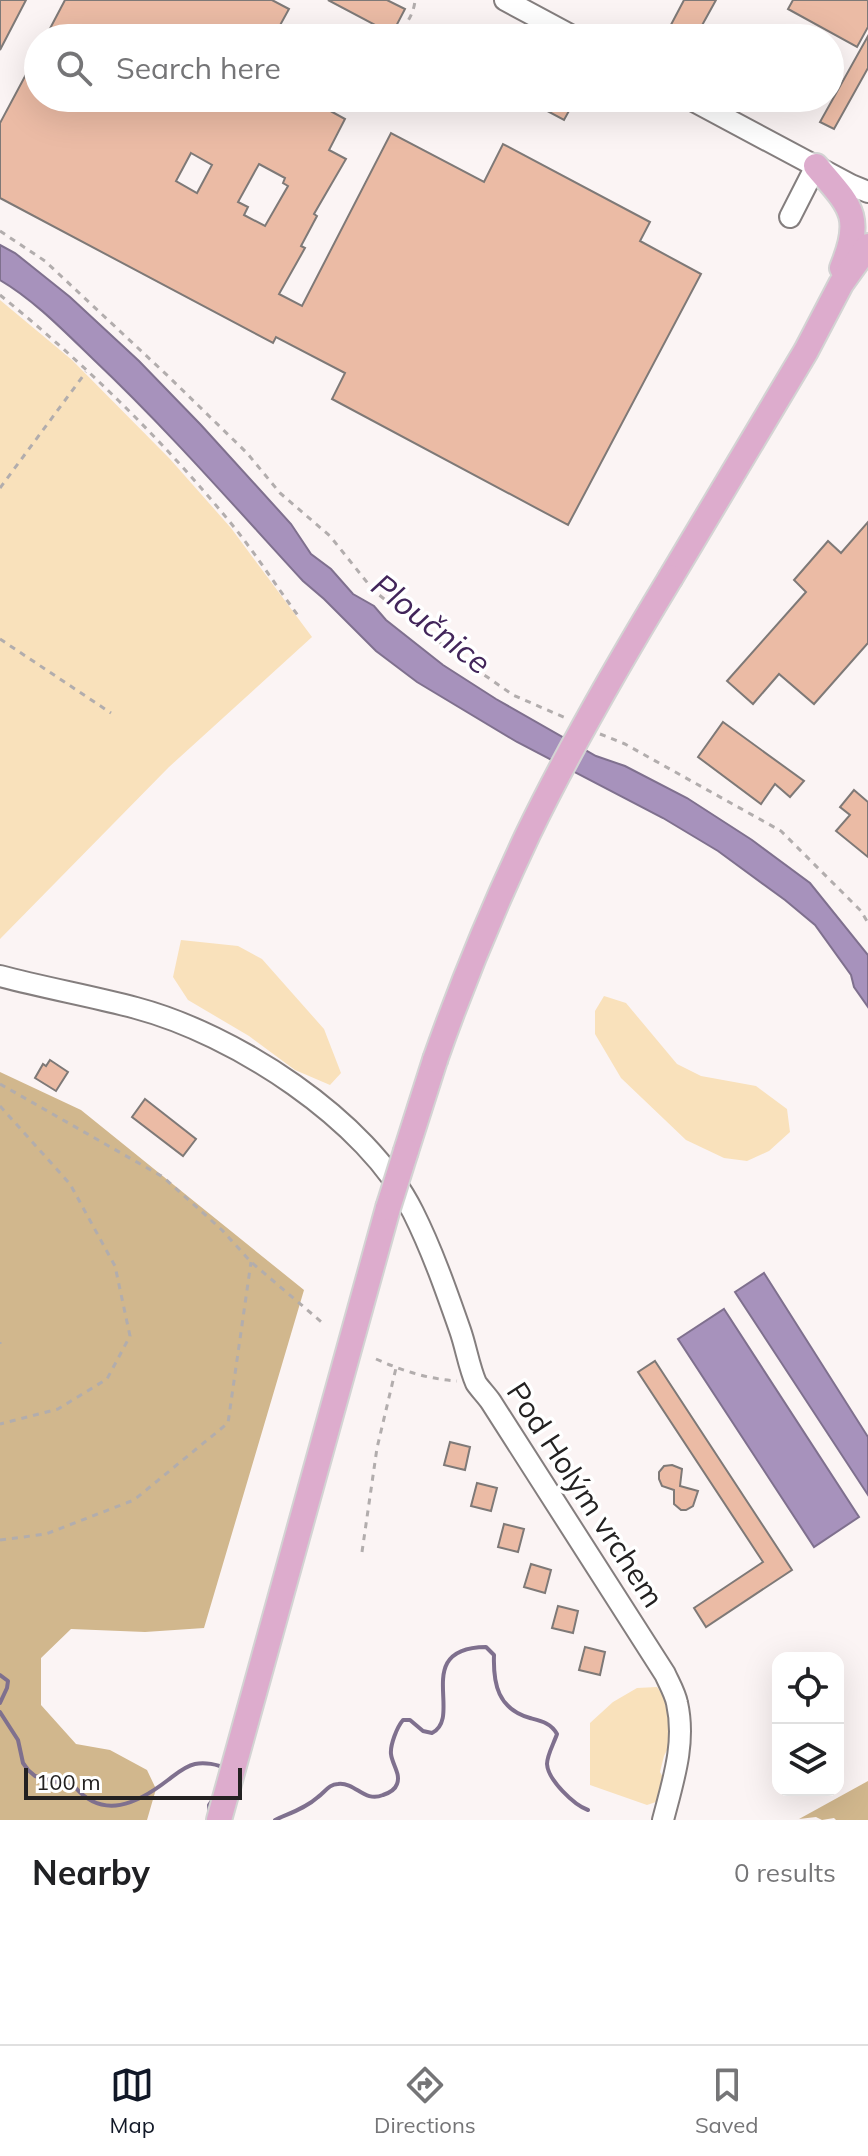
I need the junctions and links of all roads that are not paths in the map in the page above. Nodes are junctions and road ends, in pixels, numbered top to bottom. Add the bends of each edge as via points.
1 (505, 0) edge
2 (550, 24) edge
3 (726, 112) edge
4 (816, 166) junction
5 (868, 192) edge
6 (790, 217) dead end
7 (868, 246) edge
8 (868, 272) edge
9 (806, 351) junction
10 (0, 976) edge
11 (219, 1820) edge
12 (663, 1820) edge

1 - 2 street
3 - 4 street
4 - 5 street
4 - 6 street
4 - 9 main road via 845,200 853,236
7 - 9 main road
8 - 9 main road
9 - 11 main road, bridge via 557,775 459,993 388,1208
10 - 12 street, Pod Holým vrchem via 137,1008 222,1042 337,1118 386,1168 411,1208 442,1281 476,1382 665,1674 677,1701 680,1753

